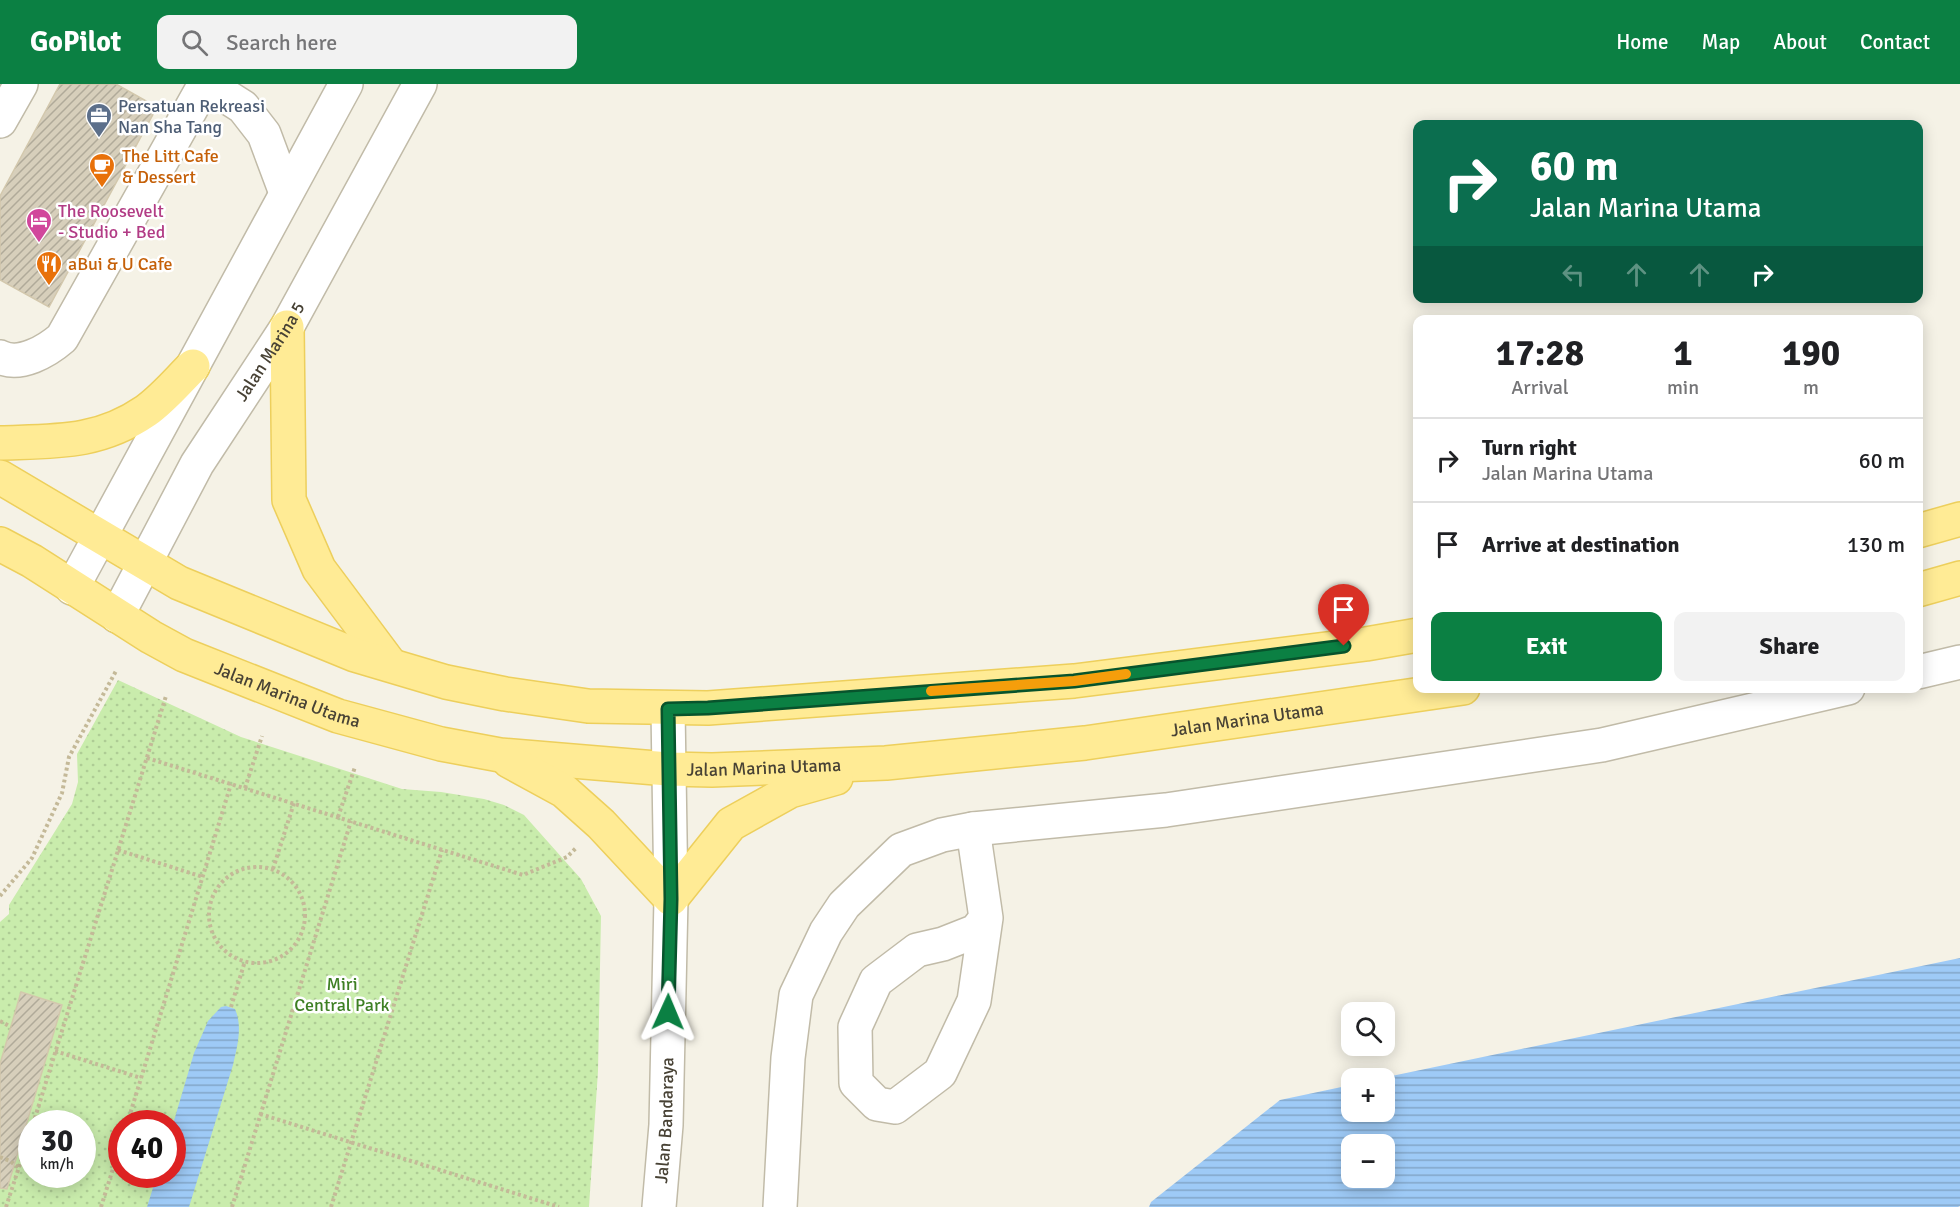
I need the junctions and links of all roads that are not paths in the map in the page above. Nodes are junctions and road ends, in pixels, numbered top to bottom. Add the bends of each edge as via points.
1 (21, 84) edge
2 (206, 84) edge
3 (346, 84) edge
4 (420, 84) edge
5 (0, 121) edge
6 (286, 193) junction
7 (287, 327) junction
8 (0, 357) edge
9 (193, 366) junction
10 (0, 443) edge
11 (0, 477) edge
12 (1960, 519) edge
13 (1923, 530) edge
14 (100, 536) junction
15 (0, 544) edge
16 (145, 562) junction
17 (1960, 578) edge
18 (72, 588) junction
19 (1923, 589) edge
20 (117, 616) junction
21 (1413, 635) edge
22 (1960, 662) edge
23 (390, 664) junction
24 (1923, 671) edge
25 (1429, 693) edge
26 (1826, 693) edge
27 (668, 709) junction
28 (500, 755) junction
29 (885, 763) junction
30 (668, 769) junction
31 (973, 829) junction
32 (671, 899) junction
33 (986, 918) junction
34 (659, 1207) edge
35 (780, 1207) edge

1 - 5 street
2 - 6 street via 243,107 264,134
2 - 8 street via 62,338 49,349 28,357
3 - 6 street
4 - 7 street, Jalan Marina 5
6 - 9 street
7 - 16 street, Jalan Marina 5 via 197,464
7 - 23 main road via 289,500 319,569
9 - 10 main road via 147,411 103,433 74,440
9 - 14 street
11 - 14 main road
12 - 13 main road
14 - 16 main road
14 - 18 street
15 - 18 main road, Jalan Marina Utama
16 - 20 street, Jalan Marina 5
16 - 23 main road via 179,583 355,655
17 - 19 main road
18 - 20 main road, Jalan Marina Utama
20 - 28 main road, Jalan Marina Utama via 184,655 338,716 441,744
21 - 27 main road via 1074,681
22 - 24 street
23 - 27 main road via 446,682 505,694 588,706
25 - 29 main road, Jalan Marina Utama via 1085,744
26 - 31 street via 1602,745 1166,810
27 - 30 street, Jalan Bandaraya
28 - 30 main road, Jalan Marina Utama
28 - 32 main road via 564,791 601,824
29 - 30 main road, Jalan Marina Utama via 747,770
29 - 32 main road via 790,791 731,824
30 - 32 street, Jalan Bandaraya
31 - 33 street
31 - 35 street via 901,850 844,905 826,932 796,995 788,1058
32 - 34 street, Jalan Bandaraya via 666,1125
33 - 33 street via 974,1001 940,1073 896,1107 877,1104 856,1083 855,1027 876,981 917,950 976,931

